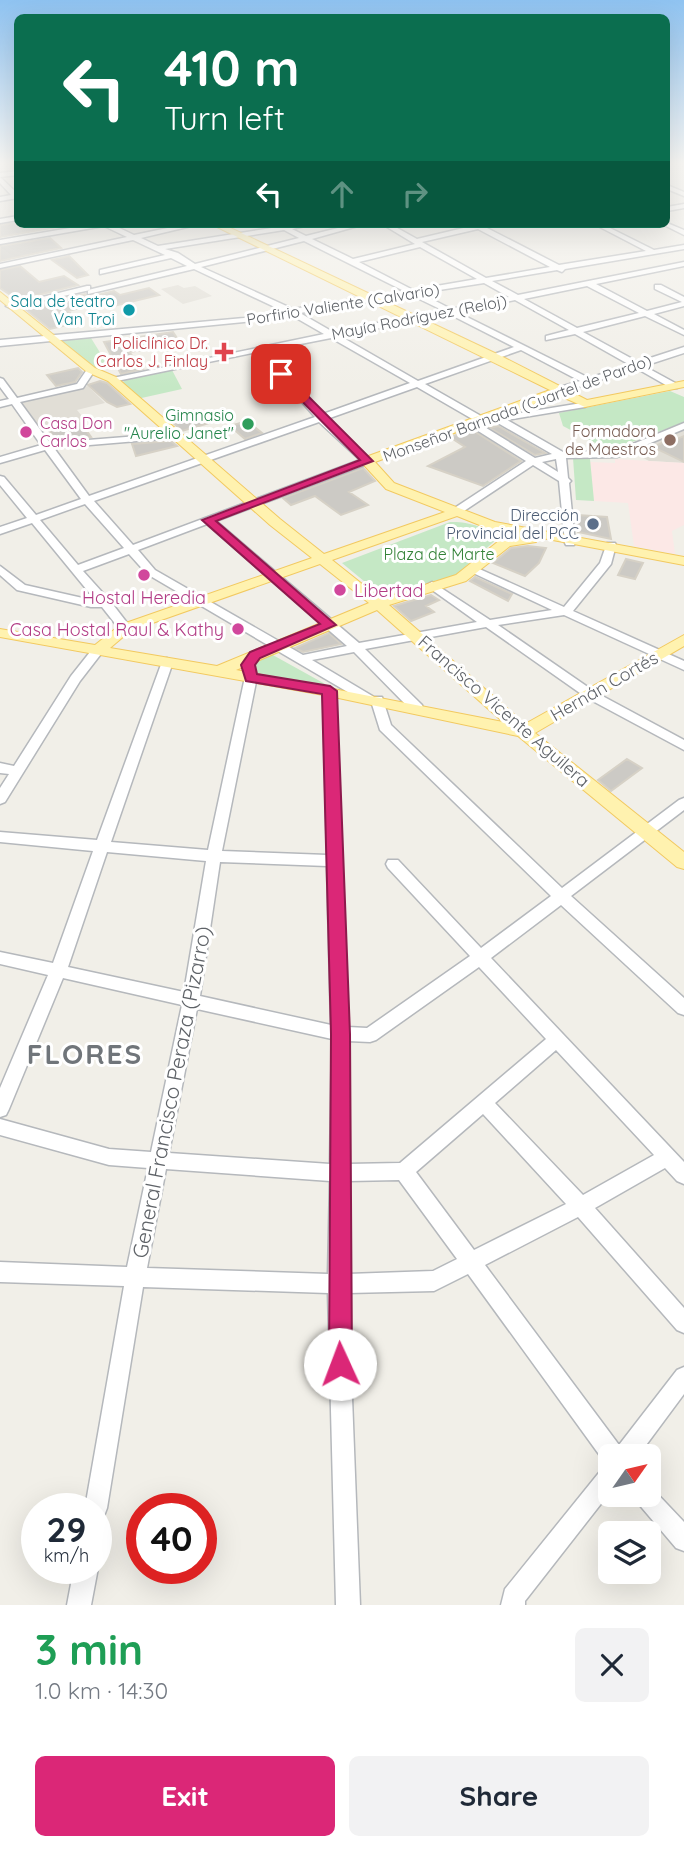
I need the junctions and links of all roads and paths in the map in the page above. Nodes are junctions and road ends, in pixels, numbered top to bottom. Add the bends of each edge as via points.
1 (18, 239) edge
2 (130, 239) edge
3 (136, 239) edge
4 (226, 239) edge
5 (244, 239) edge
6 (299, 239) edge
7 (305, 239) edge
8 (412, 239) edge
9 (433, 239) edge
10 (503, 239) edge
11 (626, 239) edge
12 (0, 242) edge
13 (420, 243) junction
14 (684, 247) edge
15 (160, 248) junction
16 (262, 248) junction
17 (654, 253) junction
18 (174, 255) junction
19 (352, 262) junction
20 (194, 265) junction
21 (0, 266) edge
22 (682, 266) edge
23 (559, 268) junction
24 (103, 272) dead end
25 (485, 281) junction
26 (588, 283) junction
27 (658, 287) dead end
28 (413, 293) junction
29 (0, 295) edge
30 (516, 297) junction
31 (373, 300) junction
32 (684, 302) edge
33 (10, 306) junction
34 (447, 310) junction
35 (294, 313) junction
36 (645, 313) junction
37 (411, 318) junction
38 (575, 330) junction
39 (684, 333) edge
40 (332, 334) junction
41 (52, 338) junction
42 (549, 338) dead end
43 (0, 343) edge
44 (519, 348) junction
45 (259, 349) junction
46 (684, 350) edge
47 (495, 357) junction
48 (635, 364) junction
49 (91, 370) junction
50 (112, 380) junction
51 (586, 380) junction
52 (0, 381) edge
53 (417, 384) junction
54 (681, 387) edge
55 (559, 390) junction
56 (14, 401) junction
57 (0, 404) edge
58 (585, 404) junction
59 (320, 416) junction
60 (499, 416) junction
61 (479, 419) junction
62 (684, 426) edge
63 (173, 435) junction
64 (47, 446) junction
65 (561, 456) junction
66 (201, 458) junction
67 (0, 460) edge
68 (367, 461) junction
69 (533, 461) junction
70 (0, 479) edge
71 (566, 481) junction
72 (86, 499) junction
73 (252, 502) junction
74 (454, 513) junction
75 (33, 519) junction
76 (208, 520) junction
77 (492, 526) junction
78 (0, 531) edge
79 (570, 541) junction
80 (505, 543) junction
81 (611, 548) junction
82 (130, 550) junction
83 (323, 559) junction
84 (684, 561) edge
85 (684, 566) edge
86 (0, 569) edge
87 (75, 570) junction
88 (472, 572) junction
89 (272, 576) junction
90 (432, 585) junction
91 (453, 600) junction
92 (199, 601) junction
93 (107, 604) junction
94 (379, 604) junction
95 (567, 611) junction
96 (488, 623) junction
97 (330, 625) junction
98 (125, 628) junction
99 (0, 633) edge
100 (416, 635) junction
101 (684, 640) edge
102 (278, 645) junction
103 (357, 648) junction
104 (98, 650) junction
105 (255, 655) junction
106 (660, 655) junction
107 (301, 659) junction
108 (167, 662) junction
109 (684, 666) edge
110 (219, 671) junction
111 (251, 677) junction
112 (330, 691) junction
113 (591, 695) junction
114 (373, 699) junction
115 (416, 708) junction
116 (524, 732) junction
117 (684, 746) edge
118 (0, 768) edge
119 (18, 771) junction
120 (0, 799) edge
121 (684, 803) edge
122 (646, 832) junction
123 (0, 837) edge
124 (102, 847) junction
125 (214, 856) junction
126 (333, 861) junction
127 (684, 862) edge
128 (393, 864) dead end
129 (561, 896) junction
130 (482, 956) junction
131 (0, 958) edge
132 (58, 971) junction
133 (191, 1000) junction
134 (684, 1008) edge
135 (341, 1034) junction
136 (557, 1039) junction
137 (485, 1104) junction
138 (0, 1109) edge
139 (0, 1127) edge
140 (666, 1158) junction
141 (159, 1159) junction
142 (404, 1171) junction
143 (338, 1173) junction
144 (684, 1175) edge
145 (581, 1206) junction
146 (471, 1262) junction
147 (0, 1272) edge
148 (135, 1278) junction
149 (338, 1284) junction
150 (684, 1323) edge
151 (684, 1377) edge
152 (604, 1444) edge
153 (633, 1444) edge
154 (598, 1489) edge
155 (99, 1493) edge
156 (656, 1507) edge
157 (684, 1541) edge
158 (83, 1584) edge
159 (79, 1605) edge
160 (348, 1605) edge
161 (513, 1605) edge

1 - 12 street
2 - 21 street
3 - 15 street
4 - 15 street
5 - 16 main road
6 - 16 street
7 - 19 street
8 - 13 street
9 - 13 street
10 - 23 street
11 - 17 street
13 - 19 street
13 - 25 street
14 - 17 street, Porfirio Valiente (Calvario)
15 - 18 street
16 - 20 street
16 - 31 main road
17 - 22 street
17 - 23 street, Porfirio Valiente (Calvario)
18 - 20 street
18 - 24 street
19 - 28 street
20 - 33 street
20 - 35 street
22 - 26 street, Mayía Rodríguez (Reloj)
23 - 25 street, Porfirio Valiente (Calvario)
23 - 26 street
25 - 28 street, Porfirio Valiente (Calvario)
25 - 30 street
26 - 30 street, Mayía Rodríguez (Reloj)
26 - 36 street
27 - 32 street
28 - 31 street, Porfirio Valiente (Calvario)
28 - 34 street
29 - 33 main road, Francisco Vicente Aguilera
30 - 34 street, Mayía Rodríguez (Reloj)
30 - 38 street
31 - 35 street, Porfirio Valiente (Calvario)
31 - 37 main road
32 - 36 street
33 - 41 main road, Francisco Vicente Aguilera
34 - 37 street, Mayía Rodríguez (Reloj)
34 - 44 street
35 - 40 street
35 - 41 street, Porfirio Valiente (Calvario)
36 - 38 street
36 - 39 street
37 - 40 street, Mayía Rodríguez (Reloj)
37 - 47 main road
38 - 42 street
38 - 48 street
40 - 45 street, Mayía Rodríguez (Reloj)
40 - 53 street
41 - 43 street, Porfirio Valiente (Calvario)
41 - 49 main road, Francisco Vicente Aguilera
44 - 47 street
44 - 51 street
45 - 50 street, Mayía Rodríguez (Reloj)
45 - 59 street
46 - 48 street, Monseñor Barnada (Cuartel de Pardo)
47 - 53 street
47 - 55 main road
48 - 51 street, Monseñor Barnada (Cuartel de Pardo)
48 - 54 street
49 - 50 main road, Francisco Vicente Aguilera
49 - 56 street via 80,386
50 - 63 main road, Francisco Vicente Aguilera
51 - 55 street, Monseñor Barnada (Cuartel de Pardo)
52 - 56 street
53 - 59 street
53 - 61 street
54 - 58 main road
55 - 58 main road
55 - 60 main road, Monseñor Barnada (Cuartel de Pardo)
56 - 57 street
56 - 64 street
58 - 60 street
59 - 66 street
59 - 68 street
60 - 61 main road, Monseñor Barnada (Cuartel de Pardo)
60 - 65 street
61 - 68 main road, Monseñor Barnada (Cuartel de Pardo)
61 - 69 street via 478,427
62 - 65 street via 617,454
63 - 64 street
63 - 66 main road, Francisco Vicente Aguilera
64 - 67 street
64 - 72 street
65 - 69 street
65 - 71 street
66 - 72 street
66 - 73 main road, Francisco Vicente Aguilera
68 - 73 street, Monseñor Barnada (Cuartel de Pardo)
68 - 74 main road via 390,486
69 - 71 street
69 - 74 street
70 - 75 street
71 - 79 street
72 - 75 street
72 - 82 street
73 - 76 street, Monseñor Barnada (Cuartel de Pardo)
73 - 83 main road, Francisco Vicente Aguilera
74 - 77 main road
74 - 83 main road
75 - 78 street
75 - 87 street
76 - 82 street, Monseñor Barnada (Cuartel de Pardo)
76 - 89 street
77 - 79 main road
77 - 80 main road via 503,533
79 - 80 main road via 522,538
79 - 81 main road
80 - 88 main road
81 - 84 main road
81 - 85 main road
81 - 95 street via 606,564
82 - 87 street, Monseñor Barnada (Cuartel de Pardo)
82 - 92 street via 151,572
83 - 89 main road
83 - 94 main road, Francisco Vicente Aguilera
86 - 93 street via 21,588
87 - 93 street
88 - 90 main road
88 - 91 main road
88 - 95 street
89 - 92 main road
89 - 97 street
90 - 91 street
90 - 94 main road
91 - 96 street
92 - 98 main road
92 - 102 street
93 - 98 street
94 - 97 main road
94 - 100 main road, Francisco Vicente Aguilera
95 - 96 street
95 - 106 street
96 - 100 street
96 - 113 street
97 - 102 main road
97 - 103 street
98 - 104 main road
99 - 104 main road
100 - 103 street
100 - 116 main road, Francisco Vicente Aguilera
101 - 106 main road, Hernán Cortés
102 - 105 main road
102 - 107 street
103 - 107 street
103 - 115 street
104 - 108 main road
104 - 119 street
105 - 110 main road
105 - 111 main road via 248,665
106 - 109 street
106 - 113 main road, Hernán Cortés
107 - 114 street
108 - 110 main road
108 - 124 street
110 - 111 main road
111 - 112 main road
111 - 125 street, General Francisco Peraza (Pizarro)
112 - 114 main road
112 - 126 street
113 - 116 main road, Hernán Cortés
113 - 117 street
114 - 115 main road
114 - 129 street via 385,727
115 - 116 main road
116 - 122 main road, Francisco Vicente Aguilera
118 - 119 street
119 - 120 street
121 - 122 street
122 - 127 main road, Francisco Vicente Aguilera
122 - 129 street
123 - 124 street
124 - 125 street
124 - 132 street
125 - 126 street
125 - 133 street, General Francisco Peraza (Pizarro)
126 - 135 street
128 - 130 street
129 - 130 street
129 - 134 street
130 - 135 street via 370,1035
130 - 136 street
131 - 132 street
132 - 133 street
132 - 138 street
133 - 135 street
133 - 141 street, General Francisco Peraza (Pizarro)
135 - 143 street
136 - 137 street
136 - 140 street
137 - 142 street
137 - 145 street
139 - 141 street via 108,1157
140 - 144 street
140 - 145 street
141 - 143 street
141 - 148 street, General Francisco Peraza (Pizarro)
142 - 143 street
142 - 146 street
143 - 149 street
145 - 146 street
145 - 150 street
146 - 149 street via 434,1281
146 - 152 street
147 - 148 street
148 - 149 street
148 - 155 street, General Francisco Peraza (Pizarro)
149 - 160 street
151 - 153 street
154 - 161 street via 513,1597
156 - 157 street
158 - 159 street

